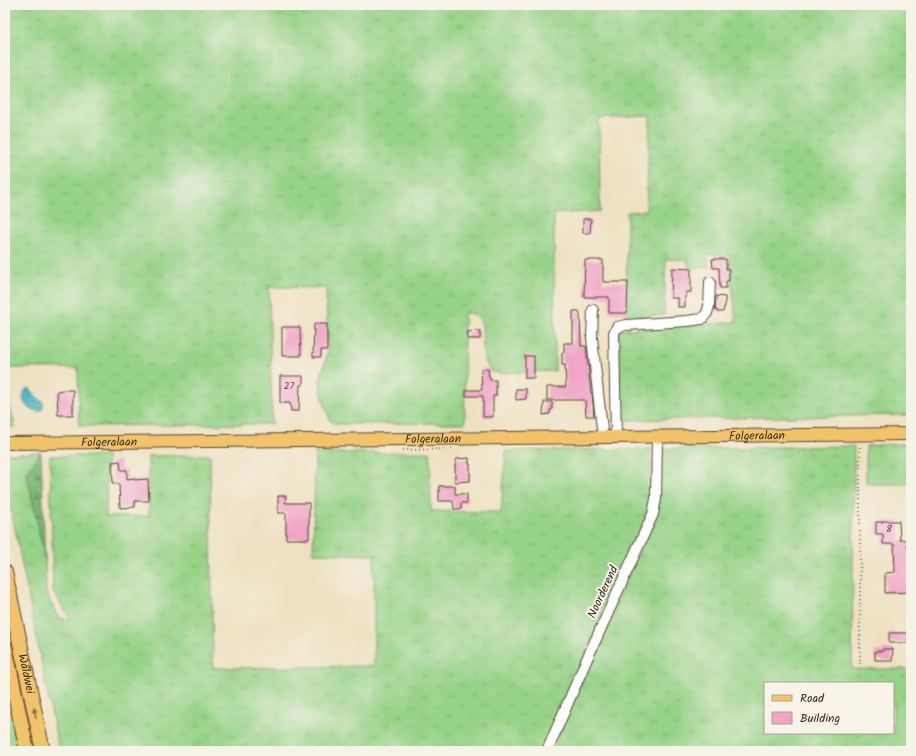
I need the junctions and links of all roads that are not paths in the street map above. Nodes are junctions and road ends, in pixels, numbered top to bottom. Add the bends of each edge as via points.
1 (710, 282) dead end
2 (593, 310) dead end
3 (911, 434) edge
4 (657, 437) junction
5 (603, 438) junction
6 (616, 438) junction
7 (5, 443) edge
8 (5, 572) edge
9 (5, 647) edge
10 (27, 751) edge
11 (43, 751) edge
12 (547, 751) edge

1 - 6 street via 709,306 702,319 617,327 614,333
2 - 5 street via 592,338
3 - 4 main road, Folgeralaan
4 - 6 main road, Folgeralaan
4 - 12 street, Noorderend via 656,499 653,514
5 - 6 main road, Folgeralaan
5 - 7 main road, Folgeralaan
11 -> 8 highway, Wâldwei
9 - 10 highway, Wâldwei

